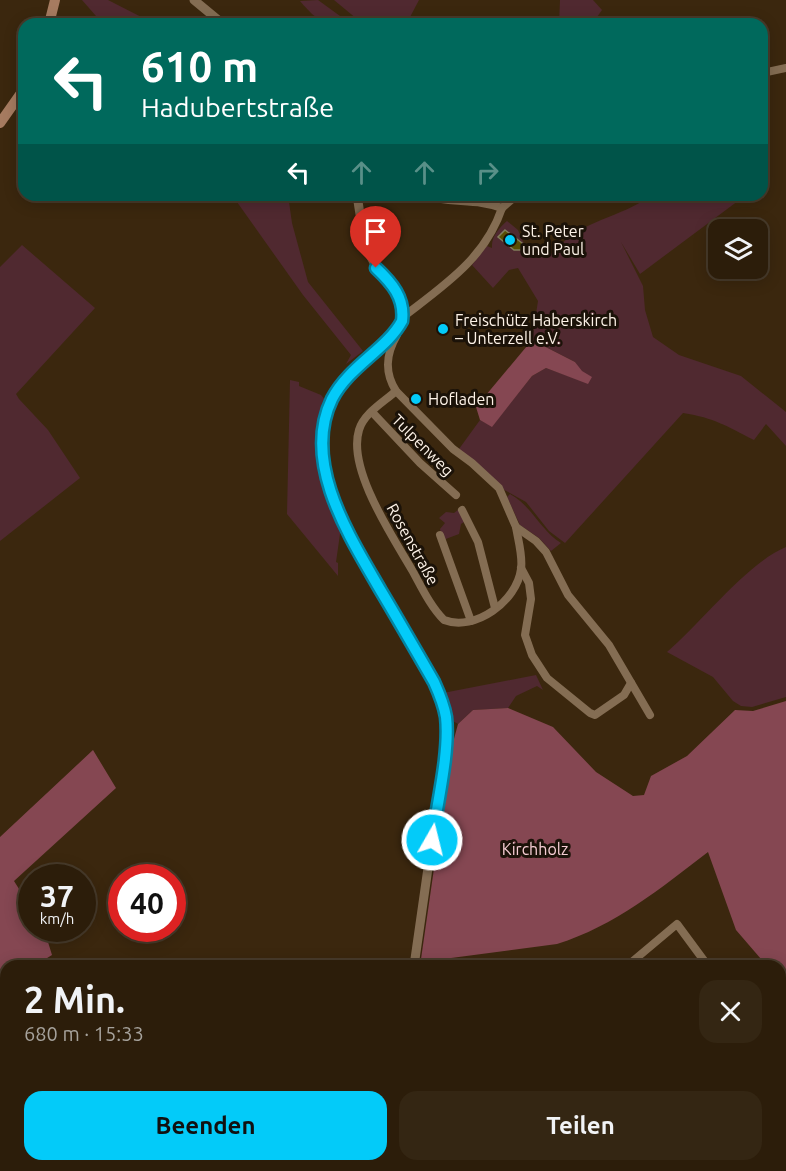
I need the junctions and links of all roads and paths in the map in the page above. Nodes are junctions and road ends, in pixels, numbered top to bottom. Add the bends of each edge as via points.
1 (55, 0) edge
2 (194, 0) edge
3 (50, 18) edge
4 (216, 18) edge
5 (786, 68) edge
6 (768, 72) edge
7 (18, 98) edge
8 (0, 123) edge
9 (358, 201) edge
10 (455, 201) edge
11 (510, 201) edge
12 (502, 208) junction
13 (403, 317) junction
14 (394, 332) junction
15 (396, 391) junction
16 (372, 412) junction
17 (456, 495) dead end
18 (462, 510) dead end
19 (516, 526) junction
20 (440, 535) dead end
21 (521, 568) junction
22 (495, 608) junction
23 (471, 621) junction
24 (631, 683) junction
25 (650, 715) dead end
26 (415, 960) edge
27 (634, 960) edge
28 (704, 960) edge

1 - 3 main road
2 - 4 street
5 - 6 street
7 - 8 main road
9 - 13 street via 365,246 376,268 394,286
10 - 12 street
11 - 12 street
12 - 13 street via 485,244 467,266
13 - 14 street
14 - 15 street via 397,335 387,366
14 - 26 street via 341,384 329,406 323,435 329,487 344,525 434,682 446,714 445,748
15 - 16 street, Rosenstraße
15 - 19 street via 495,485
16 - 17 street, Tulpenweg via 420,464
16 - 23 street, Rosenstraße via 363,420 358,441 363,473 384,523 441,617 462,624
18 - 22 street via 478,542
19 - 21 street
19 - 24 street via 546,552 568,595 609,645
20 - 23 street
21 - 22 street via 510,595
21 - 24 street via 529,583 531,599 525,631 527,643 547,678 595,715 624,695
22 - 23 street
24 - 25 street
27 - 28 street via 677,924

